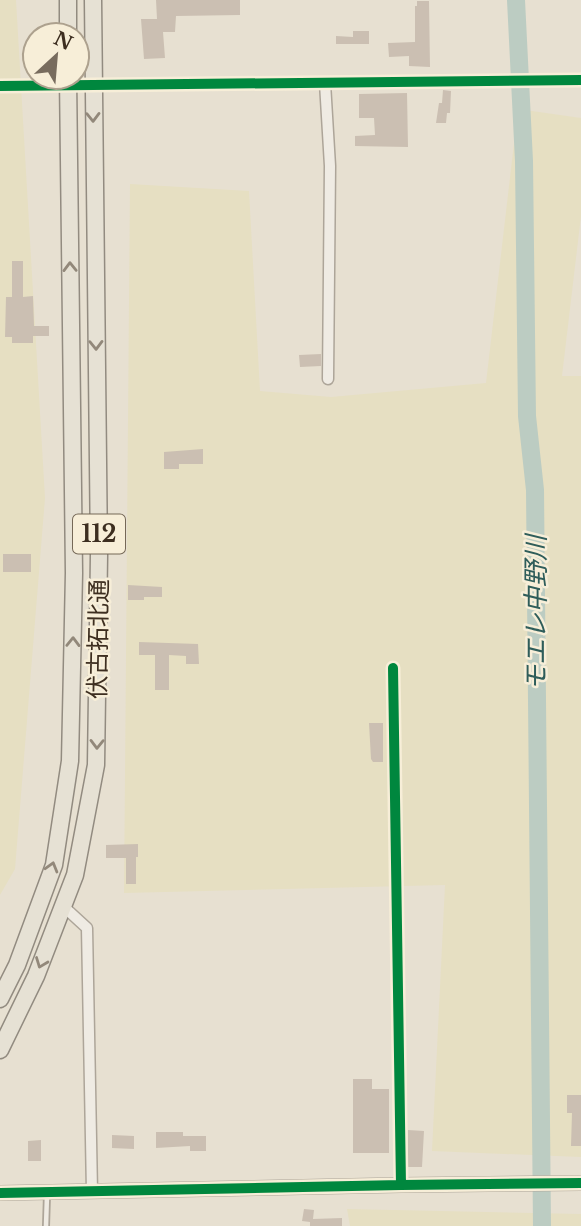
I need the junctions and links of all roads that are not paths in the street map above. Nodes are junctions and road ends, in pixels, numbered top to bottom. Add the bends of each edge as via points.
1 (68, 0) edge
2 (93, 0) edge
3 (68, 21) edge
4 (581, 80) edge
5 (325, 83) junction
6 (21, 84) edge
7 (0, 86) edge
8 (93, 86) junction
9 (68, 91) edge
10 (328, 379) dead end
11 (393, 668) dead end
12 (63, 906) junction
13 (0, 999) edge
14 (0, 1050) edge
15 (581, 1183) edge
16 (401, 1185) junction
17 (92, 1192) junction
18 (47, 1193) junction
19 (0, 1194) edge
20 (46, 1226) edge

1 - 3 main road
2 - 8 main road, 伏古拓北通 / 112
4 - 5 street
5 - 8 street
5 - 10 street via 330,166
6 - 7 street
8 -> 12 main road, 伏古拓北通 / 112 via 99,555 96,765 75,875
13 -> 9 main road, 伏古拓北通 / 112 via 54,865 70,761 74,559
11 - 16 street
12 -> 14 main road, 伏古拓北通 / 112
12 - 17 street via 87,928
15 - 16 street
16 - 17 street
17 - 18 street
18 - 19 street
18 - 20 lane

